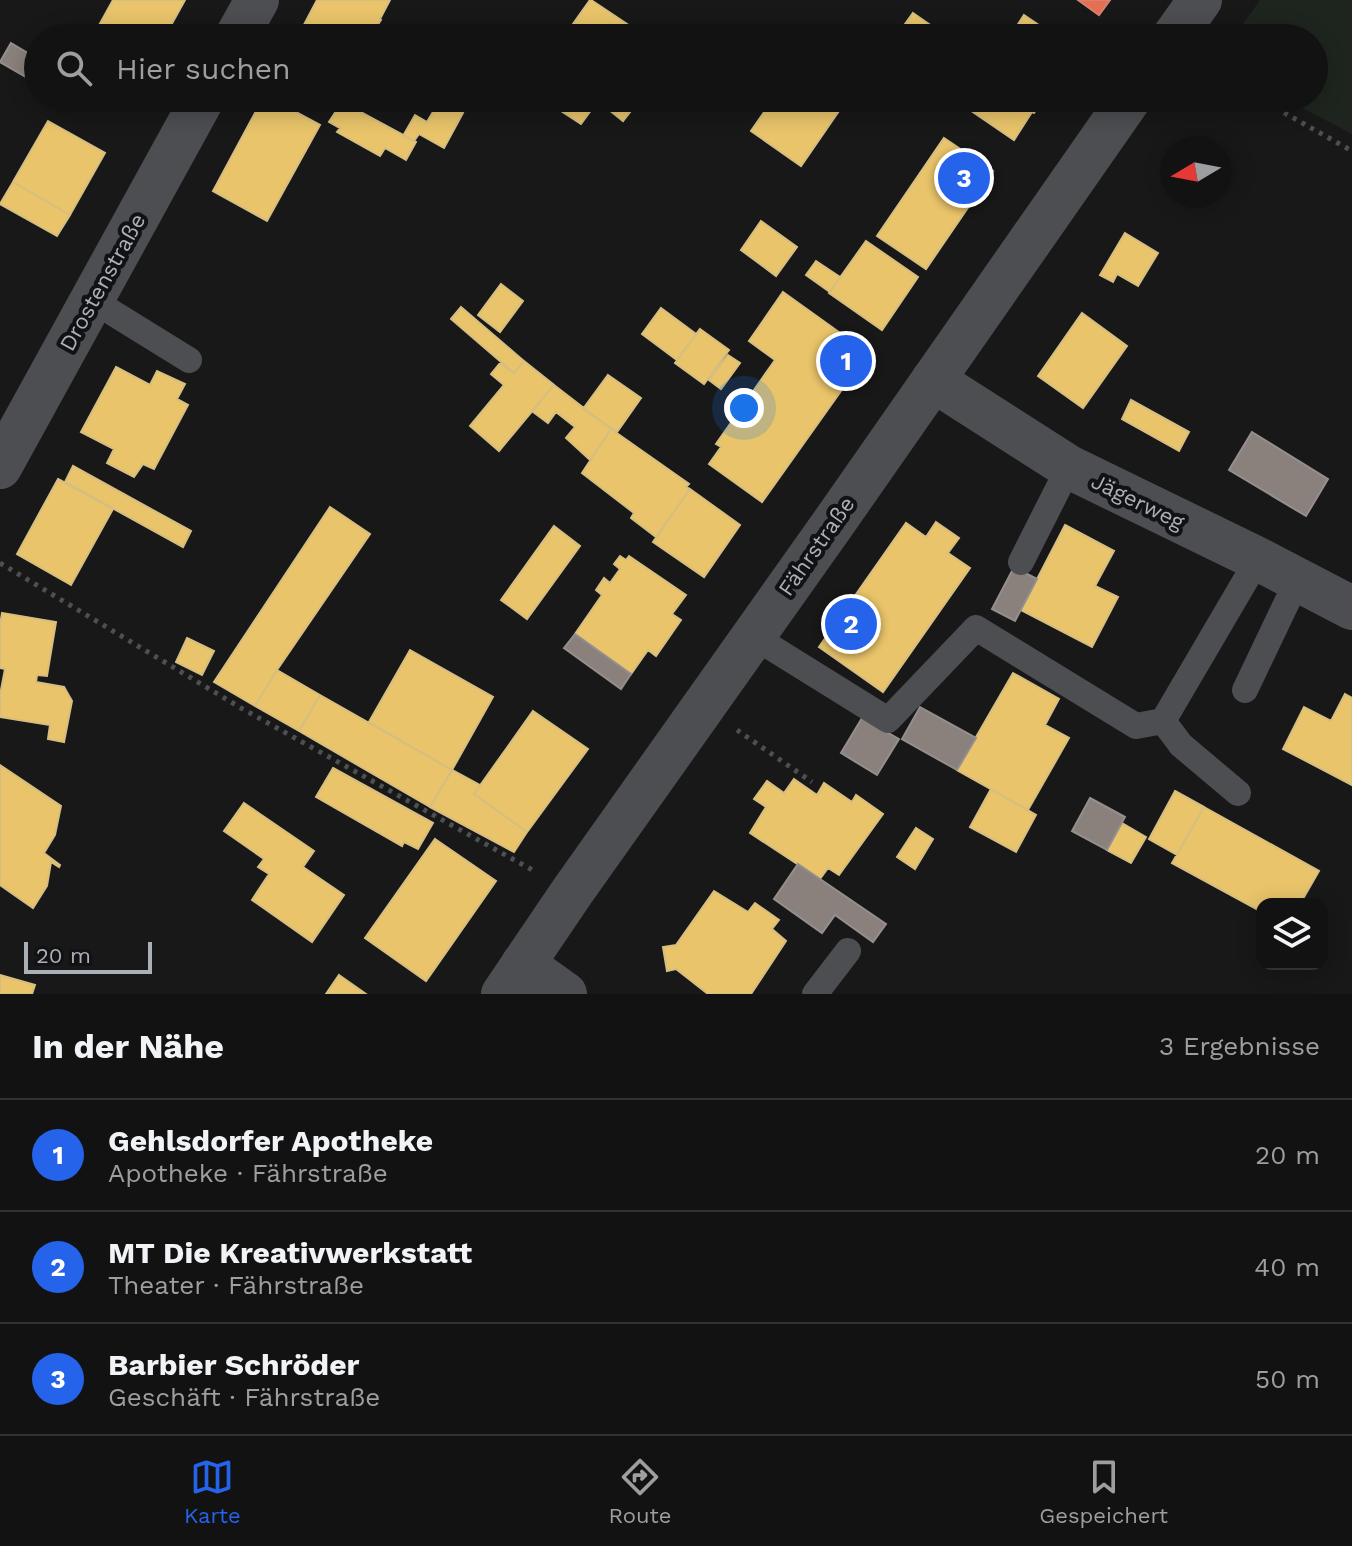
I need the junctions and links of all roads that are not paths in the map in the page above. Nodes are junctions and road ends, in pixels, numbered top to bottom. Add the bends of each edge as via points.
1 (257, 0) edge
2 (1200, 0) edge
3 (244, 24) edge
4 (1183, 24) edge
5 (195, 112) edge
6 (1120, 112) edge
7 (92, 300) junction
8 (189, 360) dead end
9 (933, 380) junction
10 (0, 467) edge
11 (1069, 467) junction
12 (1258, 559) junction
13 (1021, 562) dead end
14 (1298, 579) junction
15 (1352, 608) edge
16 (753, 636) junction
17 (1245, 690) dead end
18 (1163, 721) junction
19 (1238, 793) dead end
20 (848, 951) dead end
21 (513, 979) edge
22 (565, 994) edge
23 (815, 994) edge

1 - 3 street
2 - 4 street
5 - 7 street, Drostenstraße
6 - 9 street, Fährstraße
7 - 8 lane
7 - 10 street, Drostenstraße
9 - 11 street, Jägerweg
9 - 16 street, Fährstraße
11 - 12 street, Jägerweg
11 - 13 lane
12 - 14 street, Jägerweg
12 - 18 lane
14 - 15 street, Jägerweg
14 - 17 lane
16 - 18 lane via 888,720 976,628 1136,726
16 - 21 street, Fährstraße
18 - 19 lane via 1181,745
20 - 23 lane
21 - 22 street

